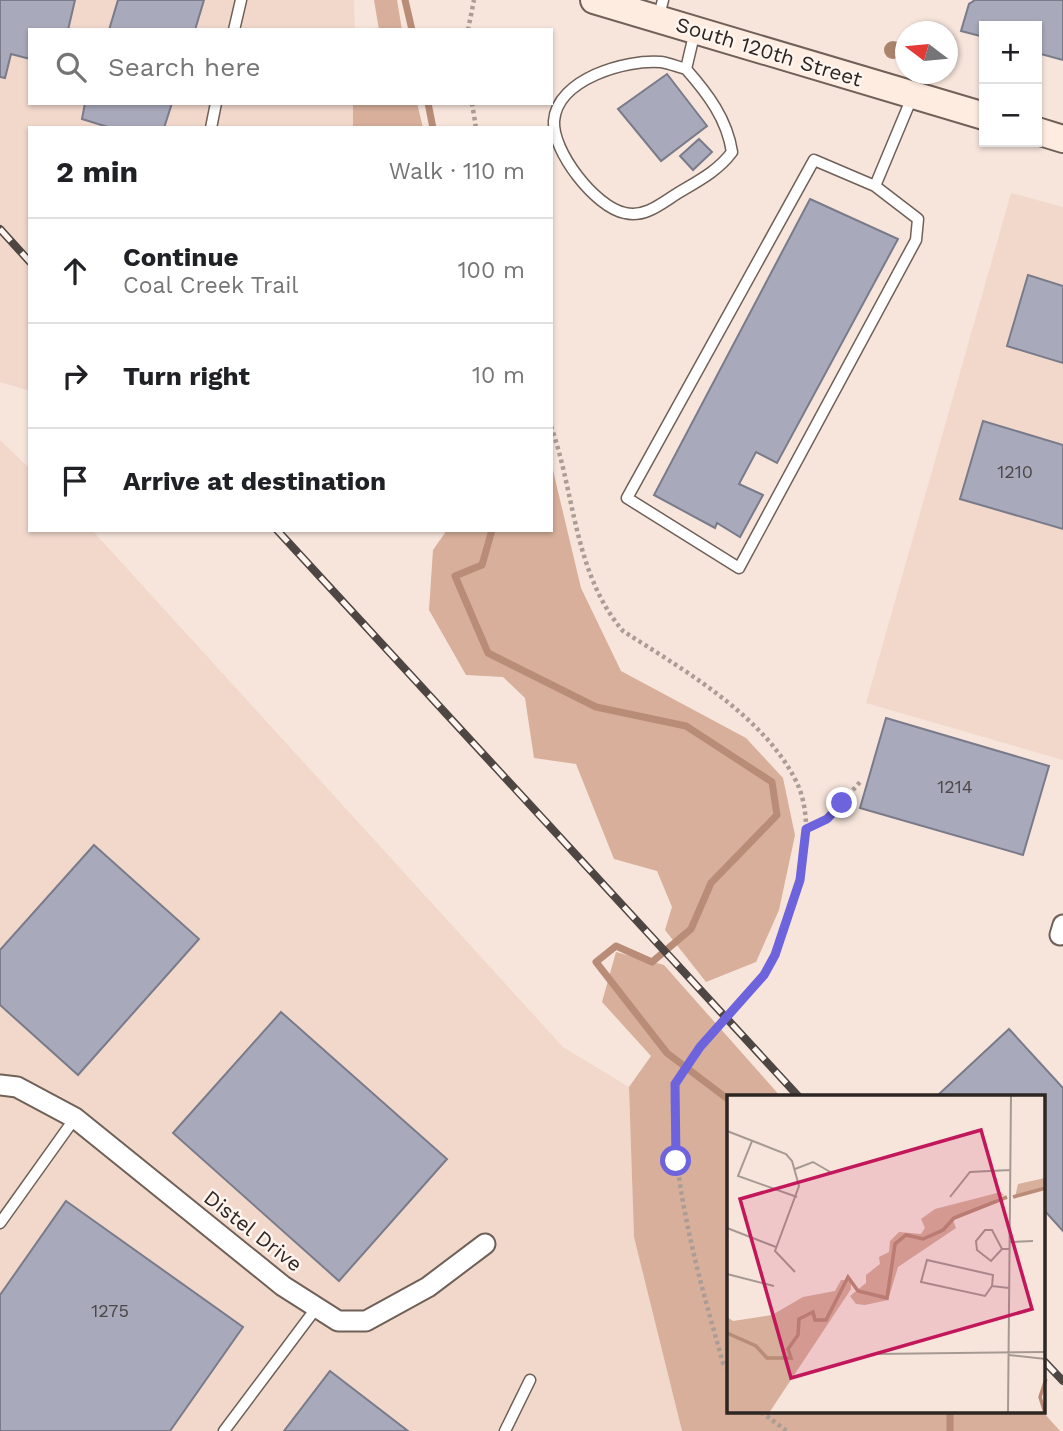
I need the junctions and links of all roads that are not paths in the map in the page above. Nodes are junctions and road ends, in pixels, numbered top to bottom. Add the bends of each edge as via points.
1 (241, 0) edge
2 (594, 0) edge
3 (660, 10) edge
4 (234, 28) edge
5 (695, 30) junction
6 (686, 69) junction
7 (913, 95) junction
8 (216, 105) edge
9 (979, 115) edge
10 (211, 126) edge
11 (1042, 133) edge
12 (1063, 139) edge
13 (875, 186) junction
14 (0, 1085) edge
15 (75, 1118) junction
16 (0, 1223) edge
17 (485, 1244) dead end
18 (317, 1307) junction
19 (530, 1380) dead end
20 (225, 1431) edge
21 (505, 1431) edge

1 - 4 lane
2 - 3 main road, South 120th Street
3 - 5 main road, South 120th Street
5 - 6 lane
5 - 7 main road, South 120th Street
6 - 6 lane via 729,132 732,152 722,166 648,212 625,214 602,202 580,181 555,136 554,119 565,95 593,74 628,64 662,62
7 - 9 main road, South 120th Street
7 - 13 lane
8 - 10 lane
11 - 12 main road
13 - 13 lane via 918,219 916,240 739,568 626,498 814,160
14 - 15 street, Distel Drive via 17,1087
15 - 16 lane
15 - 18 street, Distel Drive via 284,1286
17 - 18 street, Distel Drive via 428,1287 366,1321 338,1321
18 - 20 lane
19 - 21 lane

